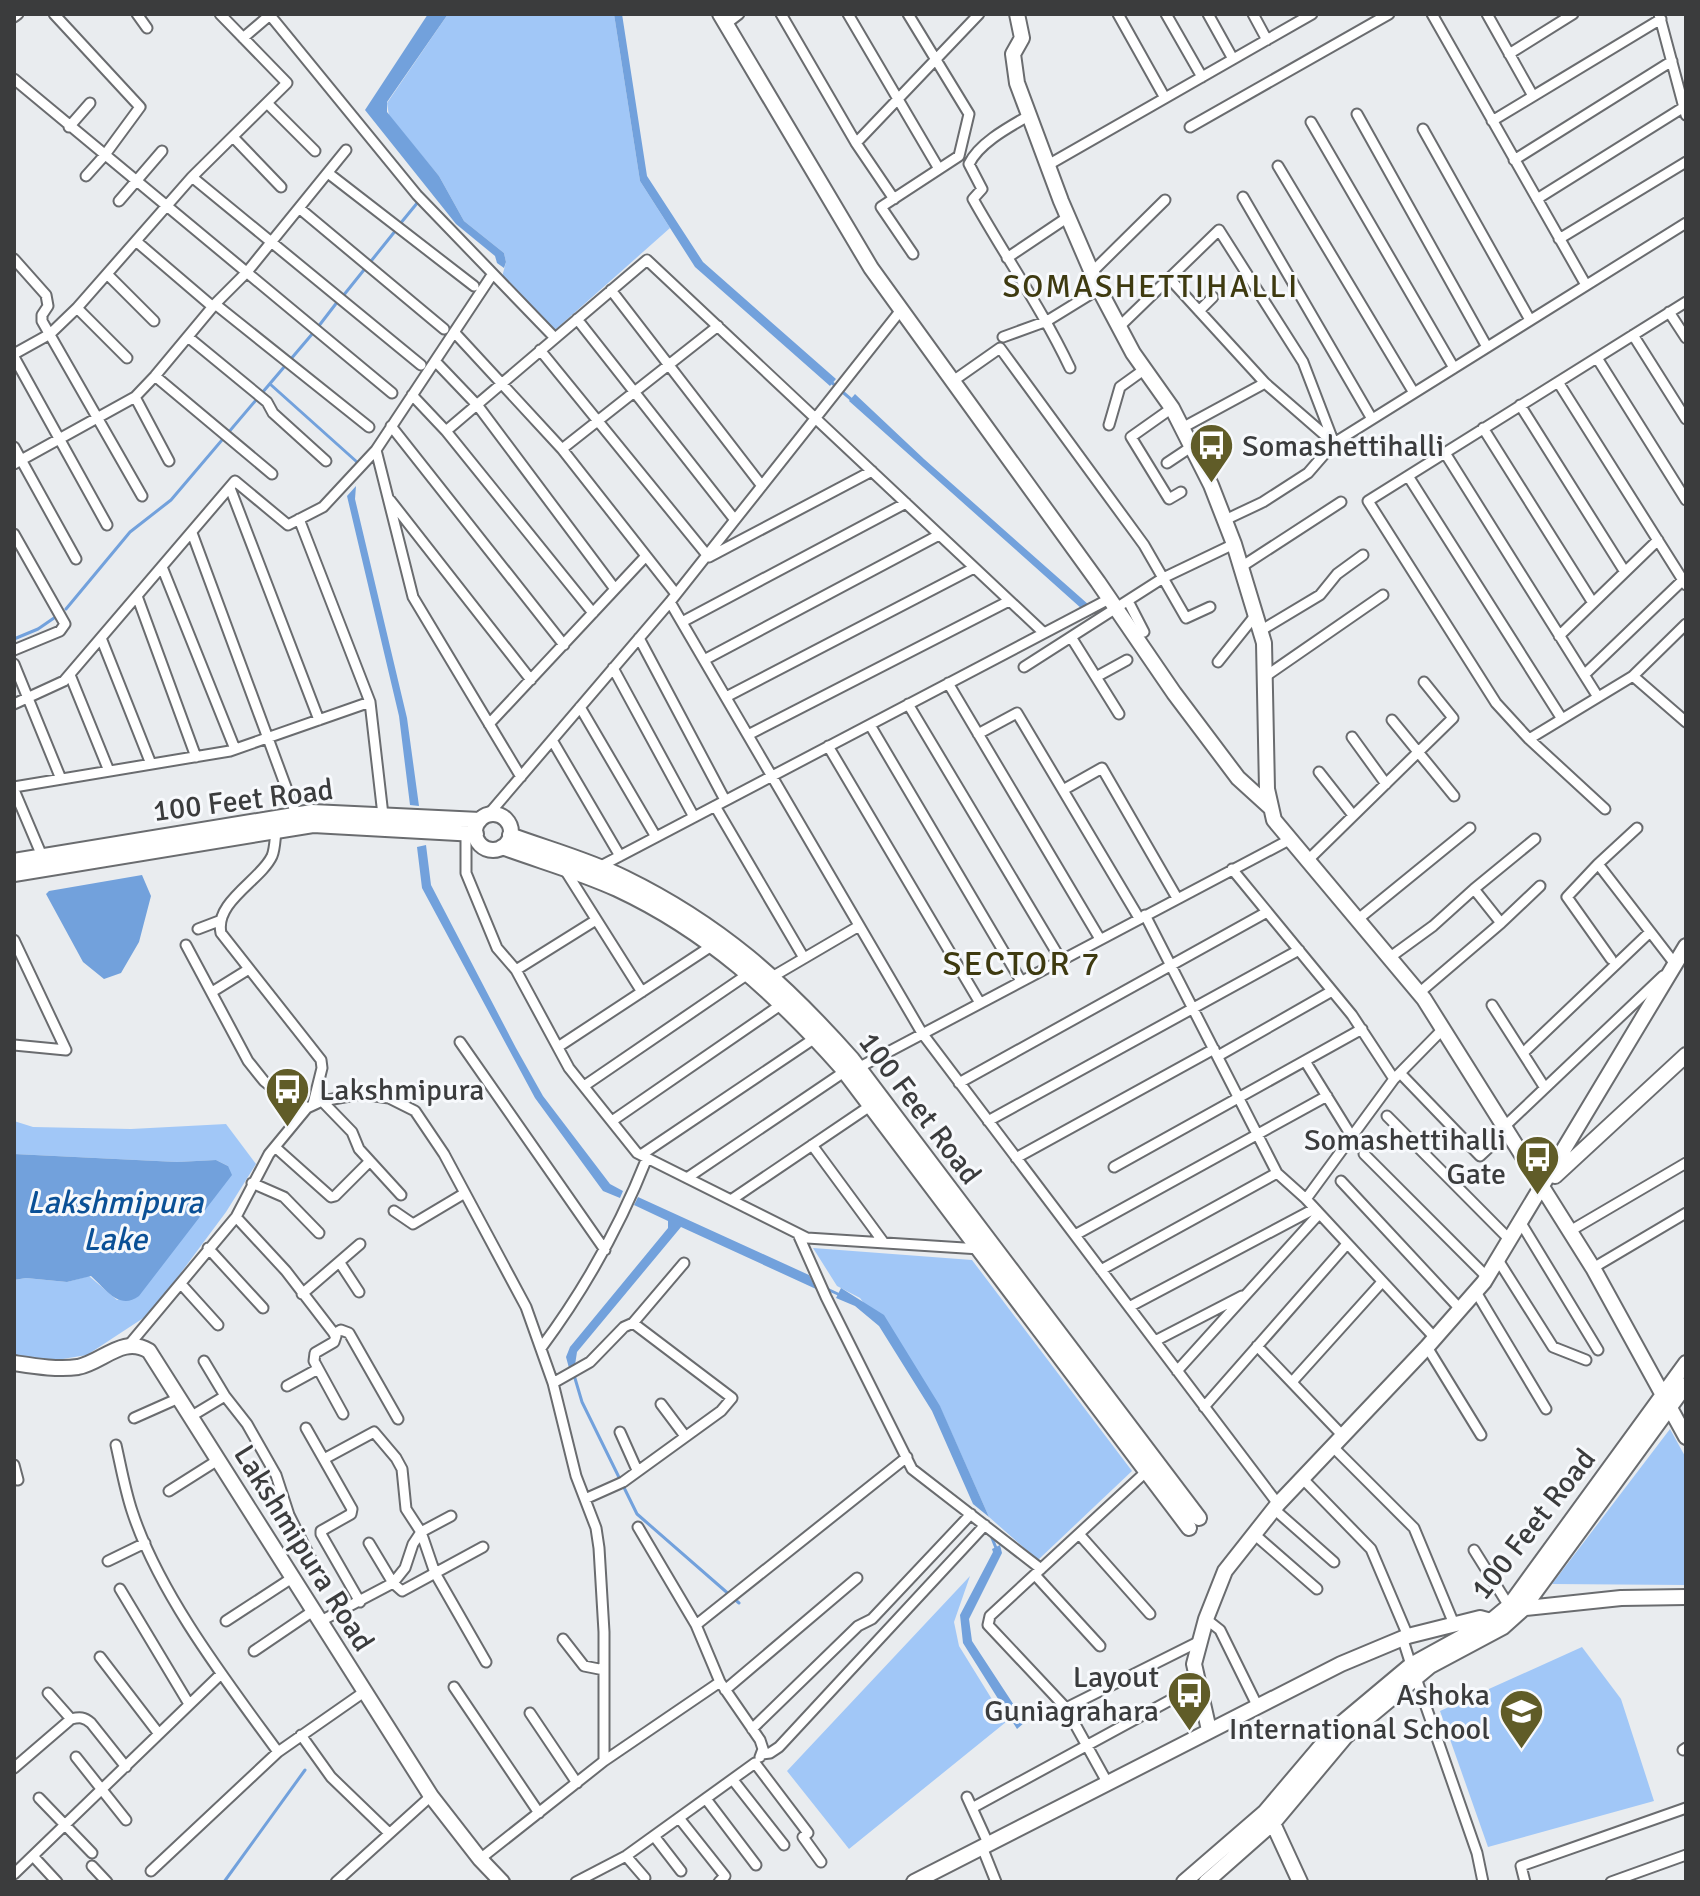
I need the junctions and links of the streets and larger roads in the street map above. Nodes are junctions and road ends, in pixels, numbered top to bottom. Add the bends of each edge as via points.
1 (54, 14) edge
2 (137, 14) edge
3 (220, 14) edge
4 (270, 14) edge
5 (739, 14) edge
6 (781, 14) edge
7 (848, 14) edge
8 (908, 14) edge
9 (979, 14) edge
10 (1017, 14) edge
11 (1118, 14) edge
12 (1166, 14) edge
13 (1208, 14) edge
14 (1253, 14) edge
15 (1312, 14) edge
16 (1389, 14) edge
17 (1432, 14) edge
18 (1487, 14) edge
19 (1573, 14) edge
20 (1660, 16) edge
21 (723, 19) edge
22 (147, 28) dead end
23 (243, 38) junction
24 (1267, 40) junction
25 (1509, 54) junction
26 (1233, 59) junction
27 (936, 60) junction
28 (1672, 61) junction
29 (1202, 77) junction
30 (14, 79) edge
31 (1533, 96) junction
32 (1165, 98) junction
33 (898, 99) junction
34 (90, 103) dead end
35 (267, 103) junction
36 (1685, 111) edge
37 (1357, 114) dead end
38 (1030, 115) junction
39 (1492, 121) junction
40 (1311, 122) dead end
41 (69, 127) junction
42 (1190, 127) dead end
43 (1423, 129) dead end
44 (233, 137) junction
45 (856, 143) junction
46 (346, 150) dead end
47 (162, 151) dead end
48 (315, 151) dead end
49 (104, 156) junction
50 (1514, 160) junction
51 (1686, 162) edge
52 (1048, 165) junction
53 (1278, 166) dead end
54 (939, 169) junction
55 (328, 173) junction
56 (86, 176) dead end
57 (192, 177) junction
58 (135, 181) junction
59 (281, 187) dead end
60 (1243, 197) dead end
61 (894, 199) junction
62 (1537, 199) junction
63 (1165, 200) dead end
64 (119, 201) dead end
65 (167, 208) junction
66 (299, 208) junction
67 (1068, 217) junction
68 (1686, 223) edge
69 (1559, 239) junction
70 (137, 242) junction
71 (272, 242) junction
72 (913, 254) dead end
73 (1007, 258) junction
74 (14, 259) edge
75 (247, 272) junction
76 (1092, 272) junction
77 (108, 275) junction
78 (492, 275) junction
79 (1169, 278) junction
80 (1586, 285) junction
81 (474, 286) dead end
82 (1099, 289) junction
83 (611, 290) junction
84 (1213, 297) dead end
85 (1686, 302) edge
86 (214, 306) junction
87 (77, 308) junction
88 (901, 310) junction
89 (1199, 311) junction
90 (1669, 312) junction
91 (577, 319) junction
92 (1530, 320) junction
93 (154, 321) dead end
94 (1047, 321) junction
95 (718, 326) junction
96 (1119, 327) junction
97 (449, 331) junction
98 (50, 334) junction
99 (1633, 335) junction
100 (188, 337) junction
101 (1003, 337) dead end
102 (555, 338) junction
103 (1686, 338) edge
104 (1487, 347) junction
105 (540, 350) junction
106 (14, 356) edge
107 (127, 358) dead end
108 (1597, 358) junction
109 (435, 361) junction
110 (421, 365) dead end
111 (669, 365) junction
112 (1070, 368) dead end
113 (1454, 368) junction
114 (1145, 369) junction
115 (155, 376) junction
116 (953, 381) junction
117 (1558, 382) junction
118 (1265, 383) junction
119 (503, 384) junction
120 (634, 392) junction
121 (392, 393) dead end
122 (1414, 393) junction
123 (412, 395) junction
124 (135, 397) junction
125 (1520, 405) junction
126 (478, 406) junction
127 (1172, 408) junction
128 (96, 417) junction
129 (816, 418) junction
130 (1372, 419) junction
131 (1686, 419) edge
132 (598, 421) junction
133 (1109, 425) dead end
134 (391, 426) junction
135 (369, 427) dead end
136 (1182, 428) junction
137 (1483, 428) junction
138 (446, 431) junction
139 (58, 439) junction
140 (1334, 443) junction
141 (14, 447) edge
142 (1191, 447) junction
143 (562, 449) junction
144 (376, 450) junction
145 (1445, 453) junction
146 (169, 461) dead end
147 (326, 461) dead end
148 (18, 462) edge
149 (1167, 463) dead end
150 (872, 471) junction
151 (272, 474) dead end
152 (1408, 476) junction
153 (762, 486) junction
154 (230, 488) junction
155 (1181, 492) dead end
156 (142, 496) dead end
157 (389, 498) junction
158 (1686, 500) edge
159 (1341, 502) dead end
160 (906, 503) junction
161 (299, 519) junction
162 (735, 520) junction
163 (1225, 520) junction
164 (107, 525) dead end
165 (192, 533) junction
166 (14, 534) edge
167 (939, 535) junction
168 (1658, 540) junction
169 (1234, 544) junction
170 (1363, 555) dead end
171 (646, 556) junction
172 (705, 558) junction
173 (76, 559) dead end
174 (162, 567) junction
175 (1241, 567) junction
176 (974, 568) junction
177 (1625, 572) junction
178 (1163, 578) junction
179 (1684, 582) edge
180 (615, 589) junction
181 (1383, 595) dead end
182 (137, 596) junction
183 (673, 598) junction
184 (1009, 601) junction
185 (1117, 603) junction
186 (1593, 603) junction
187 (1210, 607) dead end
188 (593, 613) junction
189 (682, 622) junction
190 (1257, 624) junction
191 (1686, 624) edge
192 (1144, 632) dead end
193 (1044, 633) junction
194 (1559, 636) junction
195 (1071, 637) junction
196 (101, 638) junction
197 (639, 638) junction
198 (564, 645) junction
199 (14, 650) edge
200 (704, 660) junction
201 (1127, 660) dead end
202 (1218, 662) dead end
203 (14, 664) edge
204 (1024, 667) dead end
205 (613, 668) junction
206 (70, 675) junction
207 (1584, 675) junction
208 (1633, 676) junction
209 (1096, 677) junction
210 (1263, 678) junction
211 (531, 680) junction
212 (1424, 682) dead end
213 (948, 683) junction
214 (726, 697) junction
215 (1598, 697) junction
216 (28, 698) junction
217 (370, 702) junction
218 (14, 704) edge
219 (908, 704) junction
220 (580, 707) junction
221 (1119, 714) dead end
222 (1562, 719) junction
223 (319, 720) junction
224 (1392, 720) dead end
225 (1686, 722) edge
226 (489, 724) junction
227 (870, 725) junction
228 (978, 734) junction
229 (748, 735) junction
230 (269, 737) junction
231 (1352, 737) dead end
232 (1529, 739) junction
233 (552, 740) junction
234 (828, 746) junction
235 (235, 749) junction
236 (1418, 753) junction
237 (196, 757) junction
238 (151, 764) junction
239 (109, 771) junction
240 (1319, 772) dead end
241 (772, 776) junction
242 (521, 777) junction
243 (61, 779) junction
244 (1386, 784) junction
245 (14, 788) edge
246 (1063, 790) junction
247 (1454, 796) dead end
248 (725, 800) junction
249 (715, 806) junction
250 (1271, 809) junction
251 (1605, 809) dead end
252 (296, 814) junction
253 (1352, 814) junction
254 (694, 817) junction
255 (383, 822) junction
256 (477, 826) junction
257 (1470, 828) dead end
258 (1637, 828) dead end
259 (276, 831) junction
260 (656, 837) junction
261 (1535, 839) dead end
262 (1289, 840) junction
263 (506, 841) junction
264 (42, 856) junction
265 (620, 856) junction
266 (14, 861) edge
267 (1307, 861) junction
268 (1598, 864) junction
269 (598, 868) junction
270 (1232, 869) junction
271 (565, 870) junction
272 (14, 874) edge
273 (1540, 886) dead end
274 (1474, 889) junction
275 (1177, 898) junction
276 (1267, 912) junction
277 (1142, 916) junction
278 (596, 920) junction
279 (1357, 920) junction
280 (219, 921) junction
281 (1501, 923) junction
282 (859, 926) junction
283 (198, 929) dead end
284 (1650, 932) junction
285 (1100, 939) junction
286 (14, 940) edge
287 (186, 945) dead end
288 (713, 945) junction
289 (1686, 946) edge
290 (1299, 950) junction
291 (804, 958) junction
292 (1389, 958) junction
293 (1611, 959) dead end
294 (1061, 960) junction
295 (1681, 960) edge
296 (1171, 965) junction
297 (249, 969) junction
298 (516, 970) junction
299 (748, 974) junction
300 (772, 977) junction
301 (1021, 981) junction
302 (1332, 991) junction
303 (212, 992) junction
304 (642, 992) junction
305 (1419, 993) junction
306 (980, 1003) junction
307 (782, 1004) junction
308 (1492, 1005) dead end
309 (1193, 1008) junction
310 (1362, 1029) junction
311 (1443, 1029) junction
312 (922, 1033) junction
313 (815, 1038) junction
314 (460, 1042) dead end
315 (14, 1045) edge
316 (558, 1047) junction
317 (1216, 1052) junction
318 (1523, 1053) junction
319 (1686, 1055) edge
320 (1305, 1061) junction
321 (851, 1070) junction
322 (1397, 1076) junction
323 (959, 1083) junction
324 (584, 1086) junction
325 (1545, 1088) junction
326 (1327, 1096) junction
327 (1239, 1098) junction
328 (314, 1104) junction
329 (870, 1106) junction
330 (1387, 1116) dead end
331 (612, 1121) junction
332 (988, 1121) junction
333 (1506, 1129) junction
334 (1258, 1134) junction
335 (1352, 1137) junction
336 (812, 1145) junction
337 (275, 1147) junction
338 (1364, 1154) dead end
339 (644, 1156) junction
340 (1016, 1158) junction
341 (370, 1161) junction
342 (1686, 1163) edge
343 (1114, 1167) dead end
344 (1277, 1173) junction
345 (687, 1178) junction
346 (1341, 1181) dead end
347 (252, 1183) junction
348 (1543, 1187) junction
349 (465, 1193) junction
350 (401, 1195) dead end
351 (1306, 1199) junction
352 (731, 1200) junction
353 (394, 1211) dead end
354 (1317, 1211) junction
355 (1686, 1213) edge
356 (236, 1217) junction
357 (1521, 1223) junction
358 (1570, 1231) junction
359 (319, 1233) dead end
360 (798, 1234) junction
361 (1075, 1235) junction
362 (1510, 1240) junction
363 (884, 1243) junction
364 (360, 1244) dead end
365 (1347, 1244) junction
366 (208, 1248) junction
367 (978, 1249) junction
368 (605, 1250) junction
369 (995, 1250) junction
370 (1498, 1260) junction
371 (340, 1263) junction
372 (684, 1263) dead end
373 (1593, 1268) junction
374 (1101, 1270) junction
375 (1487, 1277) junction
376 (1382, 1282) junction
377 (181, 1284) junction
378 (359, 1292) dead end
379 (1248, 1292) junction
380 (1476, 1292) junction
381 (302, 1294) junction
382 (1129, 1307) junction
383 (263, 1308) dead end
384 (1461, 1310) junction
385 (633, 1323) junction
386 (218, 1325) dead end
387 (334, 1334) junction
388 (1155, 1341) junction
389 (1431, 1343) junction
390 (129, 1345) junction
391 (1257, 1346) junction
392 (541, 1348) junction
393 (1598, 1350) dead end
394 (1586, 1360) dead end
395 (204, 1361) dead end
396 (14, 1363) edge
397 (1686, 1363) edge
398 (318, 1369) junction
399 (1177, 1371) junction
400 (1292, 1382) junction
401 (553, 1383) junction
402 (1686, 1385) edge
403 (287, 1386) dead end
404 (225, 1396) junction
405 (179, 1398) junction
406 (1666, 1401) junction
407 (661, 1404) dead end
408 (1204, 1407) junction
409 (1546, 1409) dead end
410 (343, 1414) dead end
411 (190, 1417) junction
412 (134, 1418) dead end
413 (398, 1419) dead end
414 (306, 1428) dead end
415 (620, 1432) dead end
416 (1481, 1435) dead end
417 (685, 1436) junction
418 (1686, 1437) edge
419 (1338, 1441) junction
420 (116, 1445) dead end
421 (907, 1457) junction
422 (324, 1459) junction
423 (218, 1460) junction
424 (14, 1465) edge
425 (1151, 1467) junction
426 (637, 1470) junction
427 (1302, 1478) junction
428 (18, 1480) dead end
429 (169, 1491) dead end
430 (585, 1499) junction
431 (1276, 1506) junction
432 (451, 1516) dead end
433 (973, 1516) junction
434 (1194, 1523) dead end
435 (638, 1527) dead end
436 (990, 1529) junction
437 (421, 1532) junction
438 (1079, 1534) junction
439 (1254, 1534) junction
440 (145, 1543) junction
441 (369, 1543) dead end
442 (483, 1547) dead end
443 (1474, 1550) dead end
444 (108, 1561) dead end
445 (1334, 1562) dead end
446 (314, 1565) dead end
447 (1038, 1572) junction
448 (435, 1573) junction
449 (292, 1578) junction
450 (857, 1578) dead end
451 (393, 1583) junction
452 (120, 1589) dead end
453 (1317, 1589) dead end
454 (1686, 1597) edge
455 (360, 1602) junction
456 (1515, 1608) junction
457 (1150, 1614) dead end
458 (316, 1616) junction
459 (1206, 1619) junction
460 (226, 1621) dead end
461 (1454, 1624) junction
462 (1497, 1624) junction
463 (696, 1625) junction
464 (1406, 1638) junction
465 (563, 1639) dead end
466 (1198, 1642) junction
467 (1100, 1646) dead end
468 (254, 1651) dead end
469 (100, 1657) dead end
470 (486, 1662) dead end
471 (604, 1670) junction
472 (1413, 1671) junction
473 (221, 1674) junction
474 (1198, 1685) junction
475 (722, 1686) junction
476 (454, 1687) dead end
477 (364, 1692) junction
478 (48, 1693) dead end
479 (189, 1704) junction
480 (1257, 1705) junction
481 (1066, 1708) junction
482 (530, 1713) dead end
483 (71, 1719) junction
484 (752, 1729) junction
485 (1209, 1730) junction
486 (159, 1734) junction
487 (301, 1735) junction
488 (1085, 1745) junction
489 (278, 1752) junction
490 (76, 1757) dead end
491 (759, 1758) junction
492 (604, 1761) junction
493 (126, 1767) junction
494 (14, 1768) edge
495 (733, 1780) junction
496 (1107, 1782) junction
497 (577, 1783) junction
498 (101, 1791) junction
499 (431, 1796) junction
500 (967, 1797) dead end
501 (39, 1798) dead end
502 (706, 1799) junction
503 (972, 1808) junction
504 (1686, 1808) edge
505 (539, 1813) junction
506 (1270, 1817) junction
507 (679, 1818) junction
508 (126, 1820) dead end
509 (65, 1825) junction
510 (389, 1833) junction
511 (654, 1836) junction
512 (784, 1845) dead end
513 (985, 1845) junction
514 (92, 1853) dead end
515 (1686, 1855) edge
516 (33, 1856) junction
517 (626, 1856) junction
518 (480, 1859) junction
519 (821, 1862) dead end
520 (756, 1865) dead end
521 (92, 1866) dead end
522 (151, 1871) dead end
523 (681, 1871) dead end
524 (14, 1874) edge
525 (645, 1878) dead end
526 (57, 1882) edge
527 (107, 1882) edge
528 (336, 1882) edge
529 (502, 1882) edge
530 (576, 1882) edge
531 (719, 1882) edge
532 (914, 1882) edge
533 (996, 1882) edge
534 (1184, 1882) edge
535 (1206, 1882) edge
536 (1300, 1882) edge
537 (1483, 1882) edge
538 (1525, 1882) edge
539 (1611, 1882) edge

1 - 49 street via 140,107
2 - 22 street
3 - 23 street
4 - 23 street
4 - 78 street via 417,195
5 - 21 street
6 - 45 street
7 - 33 street
8 - 27 street
9 - 27 street
10 - 38 street via 1022,38 1013,54
11 - 32 street
12 - 29 street
13 - 26 street
14 - 24 street
15 - 24 street
16 - 42 street
17 - 39 street
18 - 25 street
19 - 25 street
20 - 28 street
20 - 31 street
21 - 88 street
23 - 35 street via 287,83
24 - 26 street
25 - 31 street
26 - 29 street
27 - 33 street
27 - 54 street via 969,114 959,156
28 - 36 street
28 - 50 street
29 - 32 street
30 - 41 street
31 - 39 street
32 - 52 street
33 - 45 street
33 - 54 street
34 - 41 street
35 - 44 street
35 - 48 street
36 - 62 street
37 - 104 street
38 - 52 street
38 - 73 street via 1011,125 969,164 982,189 973,199
39 - 50 street
40 - 113 street
41 - 49 street
43 - 92 street
44 - 57 street
44 - 59 street
45 - 61 street
46 - 55 street
47 - 58 street
49 - 56 street
49 - 58 street
50 - 62 street
51 - 69 street
52 - 67 street
53 - 122 street
54 - 61 street
55 - 66 street
55 - 81 street
57 - 65 street
57 - 71 street
58 - 64 street
58 - 65 street
60 - 130 street
61 - 72 street via 881,207
62 - 69 street
63 - 76 street
65 - 70 street
65 - 75 street
66 - 71 street
66 - 97 street
67 - 73 street
67 - 76 street
68 - 80 street
69 - 80 street
70 - 77 street
70 - 86 street
71 - 75 street
71 - 110 street
73 - 94 street
74 - 98 street via 46,295 42,321
75 - 86 street
75 - 121 street
76 - 82 street
77 - 87 street
77 - 93 street
78 - 97 street
78 - 102 street
79 - 89 street
79 - 96 street
79 - 140 street via 1219,230 1303,362
80 - 92 street
82 - 94 street
82 - 96 street
83 - 91 street
83 - 95 street via 647,260
83 - 111 street
84 - 89 street
85 - 90 street
86 - 100 street
86 - 135 street
87 - 98 street
87 - 107 street
88 - 116 street
88 - 129 street
89 - 118 street
90 - 99 street
90 - 103 street
91 - 102 street
91 - 120 street
92 - 104 street
94 - 101 street
94 - 112 street
95 - 111 street
95 - 129 street
96 - 114 street
97 - 109 street
97 - 119 street
98 - 106 street
98 - 128 street
99 - 108 street
99 - 131 street
100 - 115 street
100 - 147 street via 260,396
102 - 105 street
104 - 113 street
105 - 119 street
105 - 132 street
106 - 139 street
108 - 117 street
108 - 158 street
109 - 123 street
109 - 126 street
111 - 120 street
111 - 153 street
113 - 122 street
114 - 127 street
114 - 133 street via 1120,387
115 - 124 street
115 - 151 street
116 - 178 street via 1000,348
116 - 185 street
117 - 125 street
117 - 168 street
118 - 136 street
118 - 140 street
119 - 126 street
119 - 143 street
120 - 132 street
120 - 162 street
122 - 130 street
123 - 134 street
123 - 138 street
124 - 128 street
124 - 146 street
125 - 137 street
125 - 177 street
126 - 138 street
126 - 180 street
127 - 136 street
127 - 155 street via 1131,437 1169,499
128 - 139 street
128 - 156 street
129 - 150 street
129 - 153 street
130 - 140 street
132 - 143 street
132 - 172 street
134 - 144 street
134 - 198 street
136 - 142 street
137 - 145 street
137 - 186 street
138 - 188 street
139 - 148 street
139 - 164 street
140 - 163 street via 1308,473
141 - 148 street
142 - 149 street
142 - 163 street
143 - 171 street
144 - 157 street
144 - 161 street via 323,507
145 - 152 street
145 - 194 street
148 - 173 street
150 - 160 street
150 - 172 street
152 - 222 street
152 - 232 street via 1368,501 1496,703
153 - 162 street
154 - 161 street via 235,481 288,525
154 - 165 street
154 - 223 street
157 - 211 street
157 - 226 street via 413,597
159 - 175 street
160 - 167 street
160 - 189 street
161 - 217 street
162 - 172 street
163 - 169 street
165 - 174 street
165 - 230 street
166 - 199 street via 65,624
167 - 176 street
167 - 200 street
168 - 177 street
168 - 179 street
169 - 175 street
169 - 178 street
170 - 190 street via 1320,595
171 - 180 street
171 - 183 street
172 - 183 street
174 - 182 street
174 - 235 street
175 - 190 street
176 - 184 street
176 - 214 street
177 - 186 street
178 - 185 street
178 - 187 street via 1186,618
179 - 207 street
180 - 188 street
181 - 210 street
182 - 196 street
182 - 237 street
183 - 189 street
183 - 197 street
184 - 193 street
184 - 229 street
185 - 192 street
185 - 193 street
185 - 195 street
185 - 250 street via 1174,693 1238,778
186 - 194 street
188 - 198 street
189 - 200 street
190 - 202 street
190 - 210 street via 1264,643
191 - 208 street
193 - 213 street
194 - 207 street
195 - 204 street
195 - 209 street
196 - 206 street
196 - 238 street
197 - 205 street
197 - 248 street
198 - 211 street
200 - 214 street
201 - 209 street
203 - 216 street
205 - 220 street
205 - 254 street
206 - 216 street
206 - 239 street
207 - 215 street
208 - 215 street
208 - 225 street
209 - 221 street
210 - 250 street
211 - 226 street
212 - 236 street via 1453,718
213 - 219 street
213 - 228 street
214 - 229 street
215 - 222 street
216 - 218 street
216 - 243 street
217 - 223 street
217 - 255 street
219 - 227 street
219 - 294 street
220 - 233 street
220 - 260 street
222 - 232 street
223 - 230 street
224 - 236 street
226 - 242 street
227 - 234 street
227 - 301 street
228 - 246 street via 1017,713
228 - 285 street
229 - 241 street
230 - 235 street
230 - 252 street
231 - 244 street
232 - 251 street
233 - 242 street
233 - 265 street
234 - 241 street
234 - 306 street
235 - 237 street
236 - 244 street
236 - 247 street
237 - 238 street
238 - 239 street
239 - 243 street
240 - 253 street
241 - 248 street
241 - 282 street
242 - 256 street
243 - 245 street
244 - 253 street
245 - 264 street
246 - 275 street via 1102,768
246 - 277 street
248 - 249 street
249 - 254 street
249 - 291 street
250 - 262 street
252 - 255 street, 100 Feet Road
252 - 264 street, 100 Feet Road
253 - 267 street
254 - 260 street
255 - 256 street, 100 Feet Road
255 - 259 street, 100 Feet Road
256 - 263 street, 100 Feet Road via 483,847 493,849
256 - 263 street, 100 Feet Road via 498,815 506,819 511,828
256 - 298 street via 466,873 497,948
257 - 279 street
258 - 268 street
259 - 272 street, 100 Feet Road
259 - 280 street via 272,856
260 - 265 street
261 - 274 street
262 - 267 street
262 - 270 street
263 - 269 street, 100 Feet Road
263 - 271 street, 100 Feet Road
264 - 266 street, 100 Feet Road
265 - 269 street
267 - 279 street
268 - 284 street
268 - 293 street via 1567,897
269 - 300 street, 100 Feet Road via 672,903
270 - 275 street
270 - 276 street
271 - 278 street
271 - 288 street, 100 Feet Road via 616,889
273 - 281 street
274 - 281 street
274 - 292 street
275 - 277 street
276 - 290 street
276 - 296 street
277 - 285 street
277 - 296 street
278 - 298 street
278 - 304 street
279 - 292 street
280 - 283 street
280 - 297 street via 221,933
281 - 305 street
282 - 291 street
282 - 312 street
284 - 295 street
284 - 318 street
285 - 294 street
286 - 315 street via 66,1050
287 - 303 street
288 - 299 street, 100 Feet Road
288 - 304 street
289 - 295 street
290 - 302 street
290 - 309 street
291 - 300 street
292 - 305 street
294 - 301 street
295 - 325 street
295 - 348 street
296 - 309 street
296 - 323 street
297 - 303 street
297 - 328 street via 321,1060
298 - 316 street
299 - 307 street, 100 Feet Road
299 - 324 street
300 - 321 street, 100 Feet Road via 804,1005
301 - 306 street
302 - 310 street
302 - 317 street
303 - 328 street via 248,1061 272,1088
304 - 316 street
305 - 311 street
306 - 312 street
307 - 313 street, 100 Feet Road
307 - 331 street
308 - 318 street
309 - 317 street
309 - 332 street
310 - 320 street
310 - 322 street
311 - 322 street
311 - 333 street
312 - 321 street
312 - 323 street
313 - 321 street, 100 Feet Road
313 - 339 street
314 - 368 street
316 - 324 street
317 - 327 street
317 - 340 street
318 - 325 street
319 - 348 street
320 - 326 street
320 - 327 street
321 - 329 street, 100 Feet Road
321 - 345 street
321 - 369 street, 100 Feet Road
322 - 333 street via 1480,1156
322 - 335 street
323 - 332 street
324 - 331 street
325 - 333 street
326 - 334 street
326 - 335 street
327 - 334 street
327 - 343 street
328 - 337 street
328 - 341 street via 353,1134
328 - 349 street via 361,1094 389,1098 415,1111
329 - 336 street
329 - 367 street, 100 Feet Road
330 - 362 street
331 - 339 street
332 - 340 street
333 - 348 street
334 - 344 street
334 - 361 street
335 - 351 street
336 - 352 street
336 - 363 street
337 - 341 street via 331,1197
337 - 347 street
338 - 375 street
339 - 345 street
339 - 368 street
340 - 361 street
341 - 350 street
342 - 358 street
344 - 351 street
344 - 374 street
345 - 352 street
346 - 384 street
347 - 356 street
347 - 359 street via 284,1197
348 - 357 street
348 - 358 street
349 - 353 street via 413,1224
349 - 392 street via 526,1307
351 - 354 street
352 - 360 street
354 - 365 street
354 - 379 street
354 - 382 street
355 - 373 street
356 - 366 street
356 - 381 street
357 - 362 street
357 - 393 street
358 - 373 street
360 - 363 street
360 - 421 street
361 - 374 street
362 - 370 street
363 - 367 street
364 - 371 street
365 - 376 street
365 - 391 street
366 - 377 street
366 - 383 street
367 - 369 street
367 - 425 street, 100 Feet Road
368 - 392 street
369 - 425 street, 100 Feet Road
370 - 375 street
370 - 394 street via 1553,1347
371 - 378 street
371 - 381 street
372 - 385 street
373 - 406 street
374 - 382 street
375 - 380 street
376 - 389 street
376 - 400 street
377 - 386 street
377 - 390 street
379 - 388 street
379 - 399 street
380 - 384 street
380 - 409 street
381 - 387 street
382 - 388 street
384 - 389 street
385 - 401 street via 590,1362
385 - 417 street via 731,1396 721,1411
387 - 398 street via 334,1342 314,1355
387 - 413 street via 349,1333
388 - 399 street
389 - 416 street
389 - 419 street
390 - 396 street via 79,1367
390 - 405 street, Lakshmipura Road via 149,1351
391 - 400 street
391 - 408 street
392 - 401 street
395 - 404 street
397 - 406 street, 100 Feet Road
398 - 403 street
398 - 410 street
399 - 408 street
400 - 419 street
401 - 430 street
402 - 406 street, 100 Feet Road
404 - 411 street
404 - 446 street via 276,1475
405 - 411 street, Lakshmipura Road
405 - 412 street
406 - 418 street
406 - 456 street, 100 Feet Road
407 - 417 street
408 - 431 street
411 - 423 street, Lakshmipura Road
414 - 422 street
415 - 426 street
417 - 426 street
419 - 427 street
419 - 461 street via 1414,1528
420 - 440 street via 131,1510
421 - 433 street via 912,1469
421 - 463 street
422 - 437 street via 376,1433 402,1469 406,1509
422 - 455 street via 352,1511 321,1534
423 - 429 street
423 - 449 street, Lakshmipura Road
424 - 428 street
425 - 434 street, 100 Feet Road
425 - 438 street
426 - 430 street
427 - 431 street
427 - 464 street via 1371,1549
430 - 471 street via 599,1548
431 - 439 street
431 - 445 street
432 - 437 street
433 - 436 street
433 - 484 street via 872,1619 858,1626
435 - 463 street
436 - 447 street
436 - 491 street via 779,1747
437 - 448 street
437 - 451 street
438 - 447 street
438 - 457 street
439 - 453 street
439 - 459 street via 1225,1571
440 - 444 street
440 - 473 street
441 - 451 street
442 - 448 street
443 - 456 street
447 - 467 street
447 - 481 street via 990,1616 988,1625
448 - 451 street via 404,1591
448 - 470 street
449 - 458 street, Lakshmipura Road
449 - 460 street
450 - 475 street
451 - 455 street
452 - 479 street
454 - 456 street
455 - 458 street
456 - 462 street, 100 Feet Road
458 - 468 street
458 - 477 street, Lakshmipura Road
459 - 466 street
459 - 480 street via 1220,1630
461 - 462 street via 1480,1618
461 - 464 street
462 - 472 street, 100 Feet Road
463 - 475 street
464 - 472 street
464 - 480 street
465 - 471 street via 584,1666
466 - 474 street
466 - 481 street
469 - 486 street
471 - 492 street
472 - 506 street, 100 Feet Road
472 - 537 street
473 - 479 street
473 - 489 street
474 - 485 street
474 - 488 street
475 - 484 street
475 - 492 street
476 - 505 street
477 - 487 street
477 - 499 street, Lakshmipura Road
478 - 483 street
479 - 486 street
480 - 485 street
481 - 488 street
482 - 497 street
483 - 493 street via 85,1718
483 - 494 street
484 - 491 street via 760,1740
485 - 496 street
486 - 493 street
487 - 489 street
487 - 510 street via 327,1773
488 - 496 street
488 - 503 street
489 - 522 street
490 - 498 street
491 - 495 street
491 - 519 street
492 - 497 street
493 - 498 street
495 - 502 street
495 - 512 street
496 - 513 street
497 - 505 street
498 - 508 street
498 - 509 street
499 - 510 street
499 - 518 street, Lakshmipura Road
500 - 503 street
501 - 509 street
502 - 507 street
502 - 520 street
503 - 513 street
504 - 538 street via 1521,1866
505 - 518 street
506 - 534 street, 100 Feet Road
506 - 535 street, 100 Feet Road
506 - 536 street
507 - 511 street
507 - 531 street via 725,1876
509 - 514 street
509 - 516 street
510 - 528 street
511 - 517 street
511 - 523 street
513 - 532 street
513 - 533 street
515 - 539 street
516 - 524 street
516 - 526 street
517 - 525 street
517 - 530 street
518 - 529 street, Lakshmipura Road
521 - 527 street

